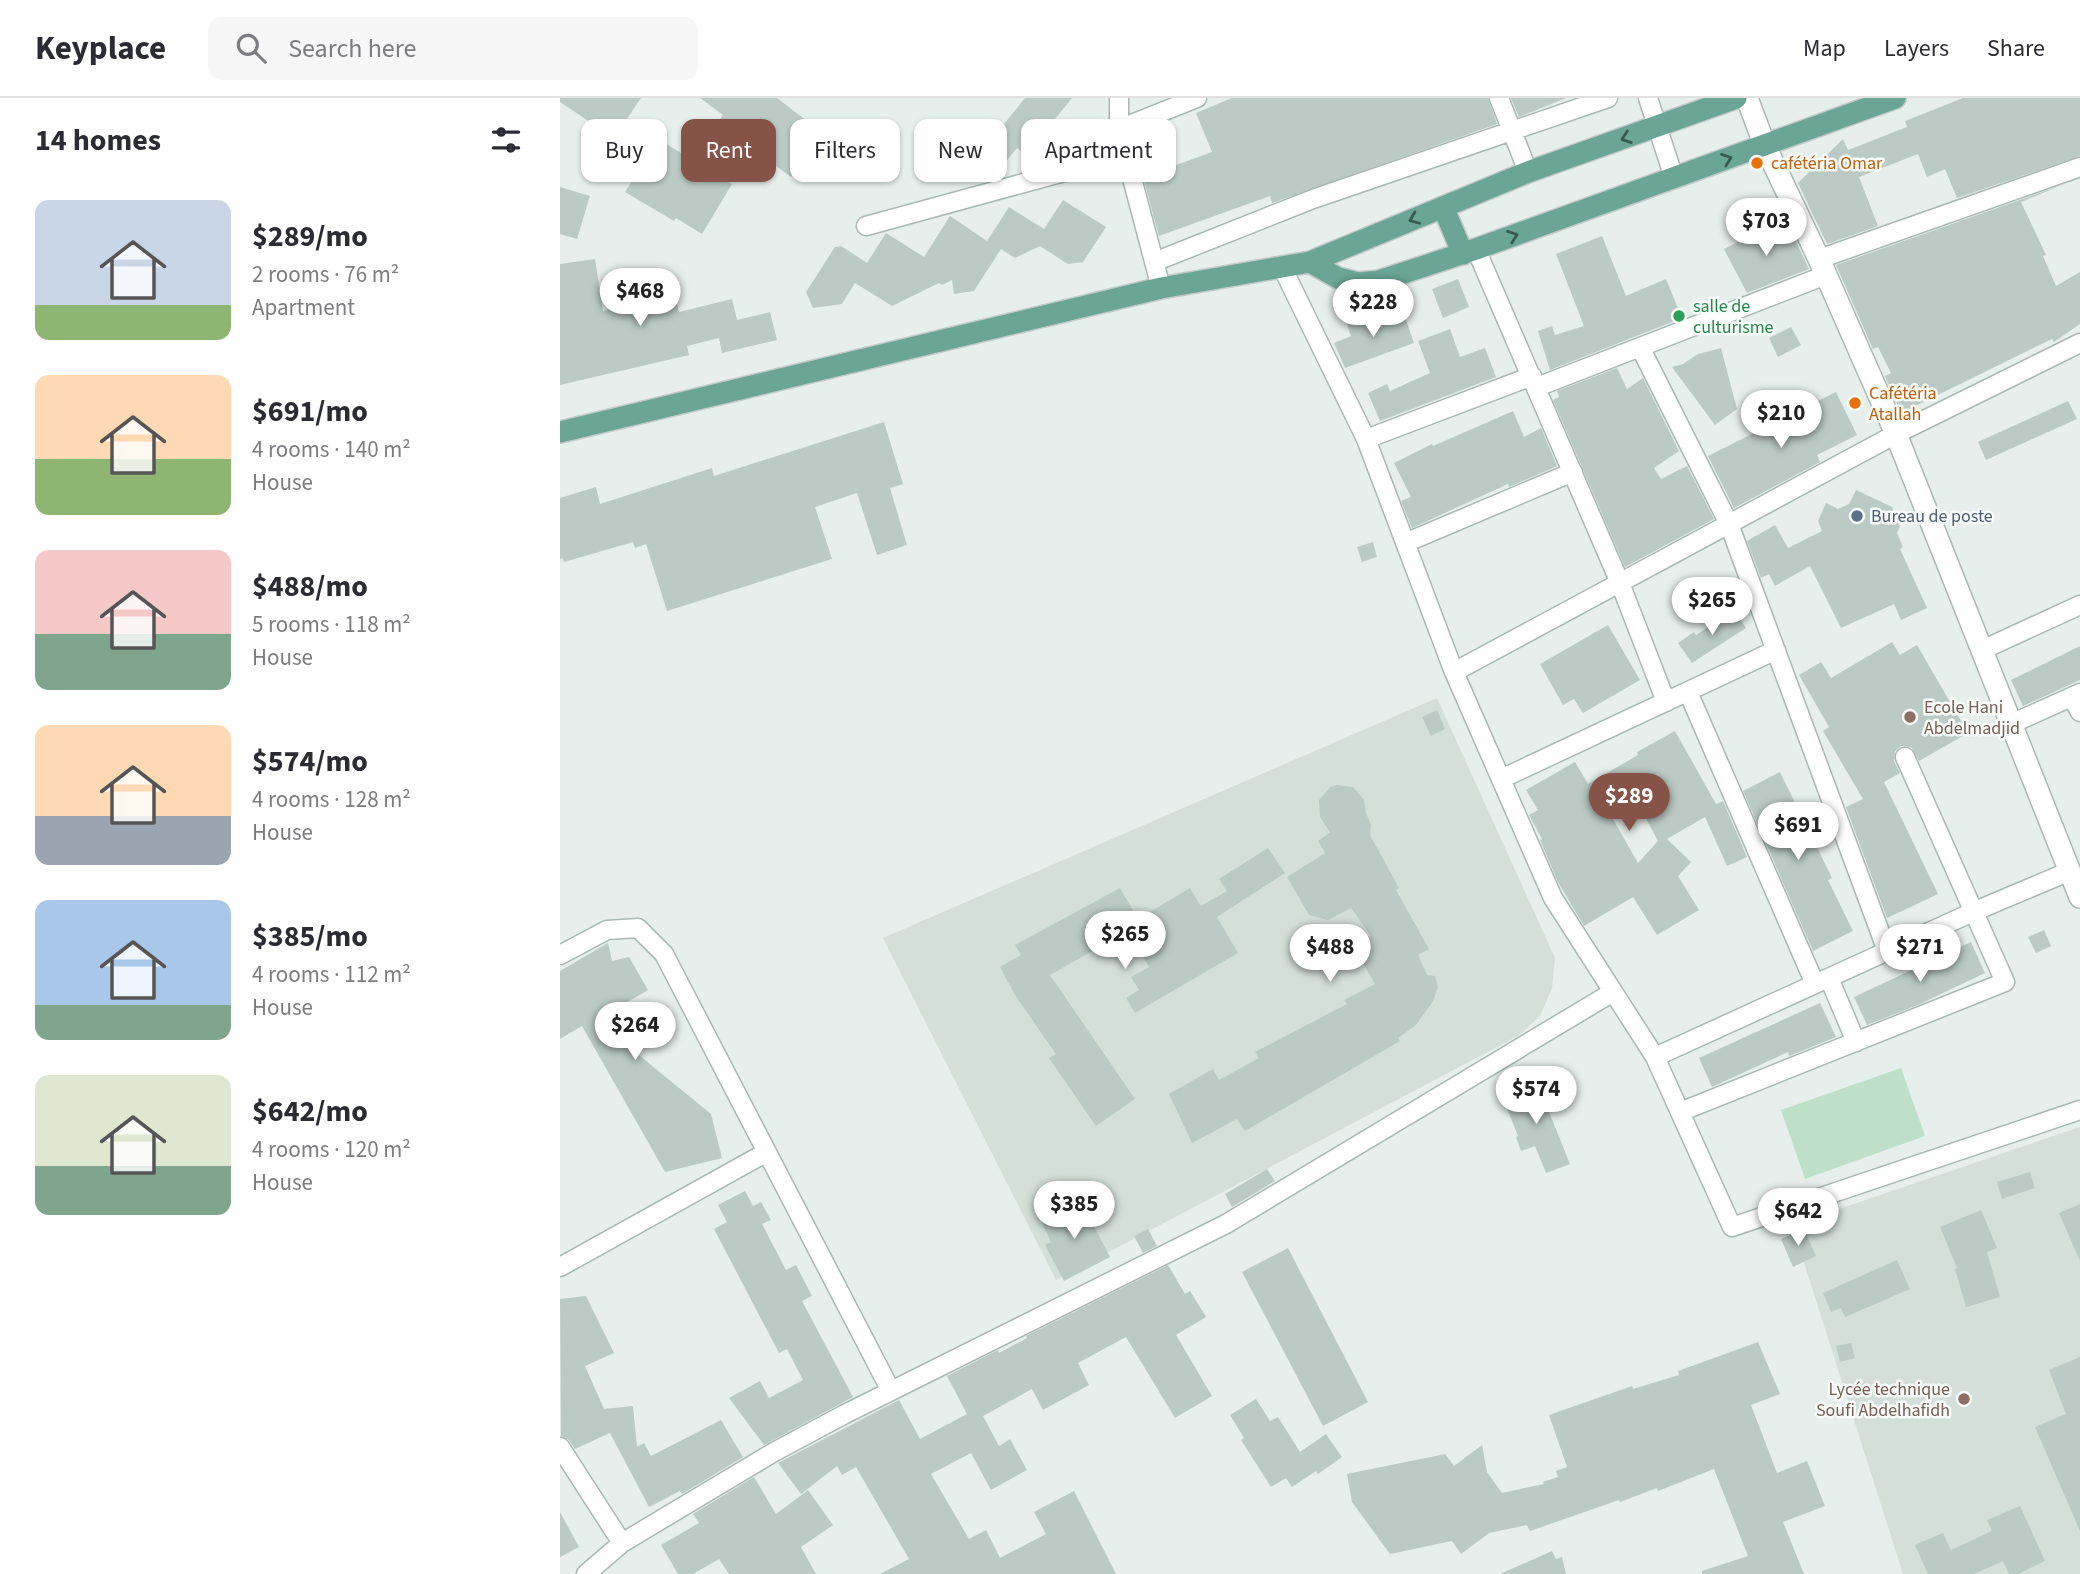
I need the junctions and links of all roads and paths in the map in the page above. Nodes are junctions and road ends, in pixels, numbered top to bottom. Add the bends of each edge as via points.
1 (1119, 98) edge
2 (1198, 98) edge
3 (1499, 98) edge
4 (1608, 98) edge
5 (1648, 98) edge
6 (1736, 98) edge
7 (1747, 98) edge
8 (1895, 98) edge
9 (1119, 119) edge
10 (1144, 119) edge
11 (1659, 126) junction
12 (1512, 131) junction
13 (1765, 146) junction
14 (2080, 167) edge
15 (1528, 172) junction
16 (1674, 178) junction
17 (1027, 182) edge
18 (1133, 182) edge
19 (1443, 207) junction
20 (866, 226) dead end
21 (1469, 251) junction
22 (1154, 262) junction
23 (1310, 262) junction
24 (1282, 267) junction
25 (1823, 267) junction
26 (1161, 288) junction
27 (2080, 342) edge
28 (1640, 347) junction
29 (1534, 381) junction
30 (560, 432) edge
31 (1896, 434) junction
32 (1366, 439) junction
33 (1573, 472) junction
34 (1729, 524) junction
35 (1405, 543) junction
36 (1620, 583) junction
37 (2080, 605) edge
38 (1776, 650) junction
39 (1982, 650) junction
40 (1454, 673) junction
41 (1688, 691) junction
42 (2077, 701) edge
43 (1666, 702) junction
44 (2011, 724) junction
45 (1905, 757) dead end
46 (1501, 779) junction
47 (2070, 871) junction
48 (2080, 897) edge
49 (1973, 912) junction
50 (1887, 951) junction
51 (560, 955) edge
52 (1822, 981) junction
53 (1613, 992) junction
54 (1856, 1042) junction
55 (1655, 1057) junction
56 (2080, 1111) edge
57 (1680, 1112) junction
58 (767, 1153) junction
59 (560, 1267) edge
60 (891, 1391) junction
61 (560, 1447) edge
62 (622, 1544) junction
63 (586, 1574) edge

1 - 9 street
2 - 10 street
3 - 12 street
4 - 12 street
5 - 11 street
6 - 11 main road
7 - 13 street
8 - 13 main road
11 -> 15 main road
11 - 16 street
12 - 15 street
12 - 22 street via 1313,199
16 -> 13 main road
13 - 25 street
14 - 25 street
15 - 19 main road
21 -> 16 main road
17 - 20 street
18 - 22 street
19 - 21 main road
19 -> 23 main road
21 - 23 main road via 1379,281 1357,283
21 - 29 street
22 - 26 street
23 - 24 main road
24 - 26 main road
24 - 32 street
25 - 28 street
25 - 31 street
26 - 30 main road
27 - 31 street
28 - 29 street
28 - 34 street
29 - 32 street
29 - 33 street
31 - 34 street
31 - 39 street
32 - 35 street
33 - 35 street
33 - 36 street
34 - 36 street
34 - 38 street
35 - 40 street
36 - 40 street
36 - 43 street
37 - 39 street
38 - 41 street
38 - 50 street
39 - 44 street
40 - 46 street
41 - 43 street
41 - 52 street
42 - 44 street
43 - 46 street
44 - 47 street
45 - 49 street
46 - 53 street via 1553,898
47 - 48 street
47 - 49 street
49 - 50 street
49 - 54 street via 2004,982
50 - 52 street
51 - 58 street via 607,930 638,928 664,954
52 - 54 street
52 - 55 street
53 - 55 street
53 - 60 street via 1226,1224
54 - 57 street
55 - 57 street
56 - 57 street via 1732,1227
58 - 59 street
58 - 60 street
60 - 62 street via 774,1452
61 - 62 street
62 - 63 street

